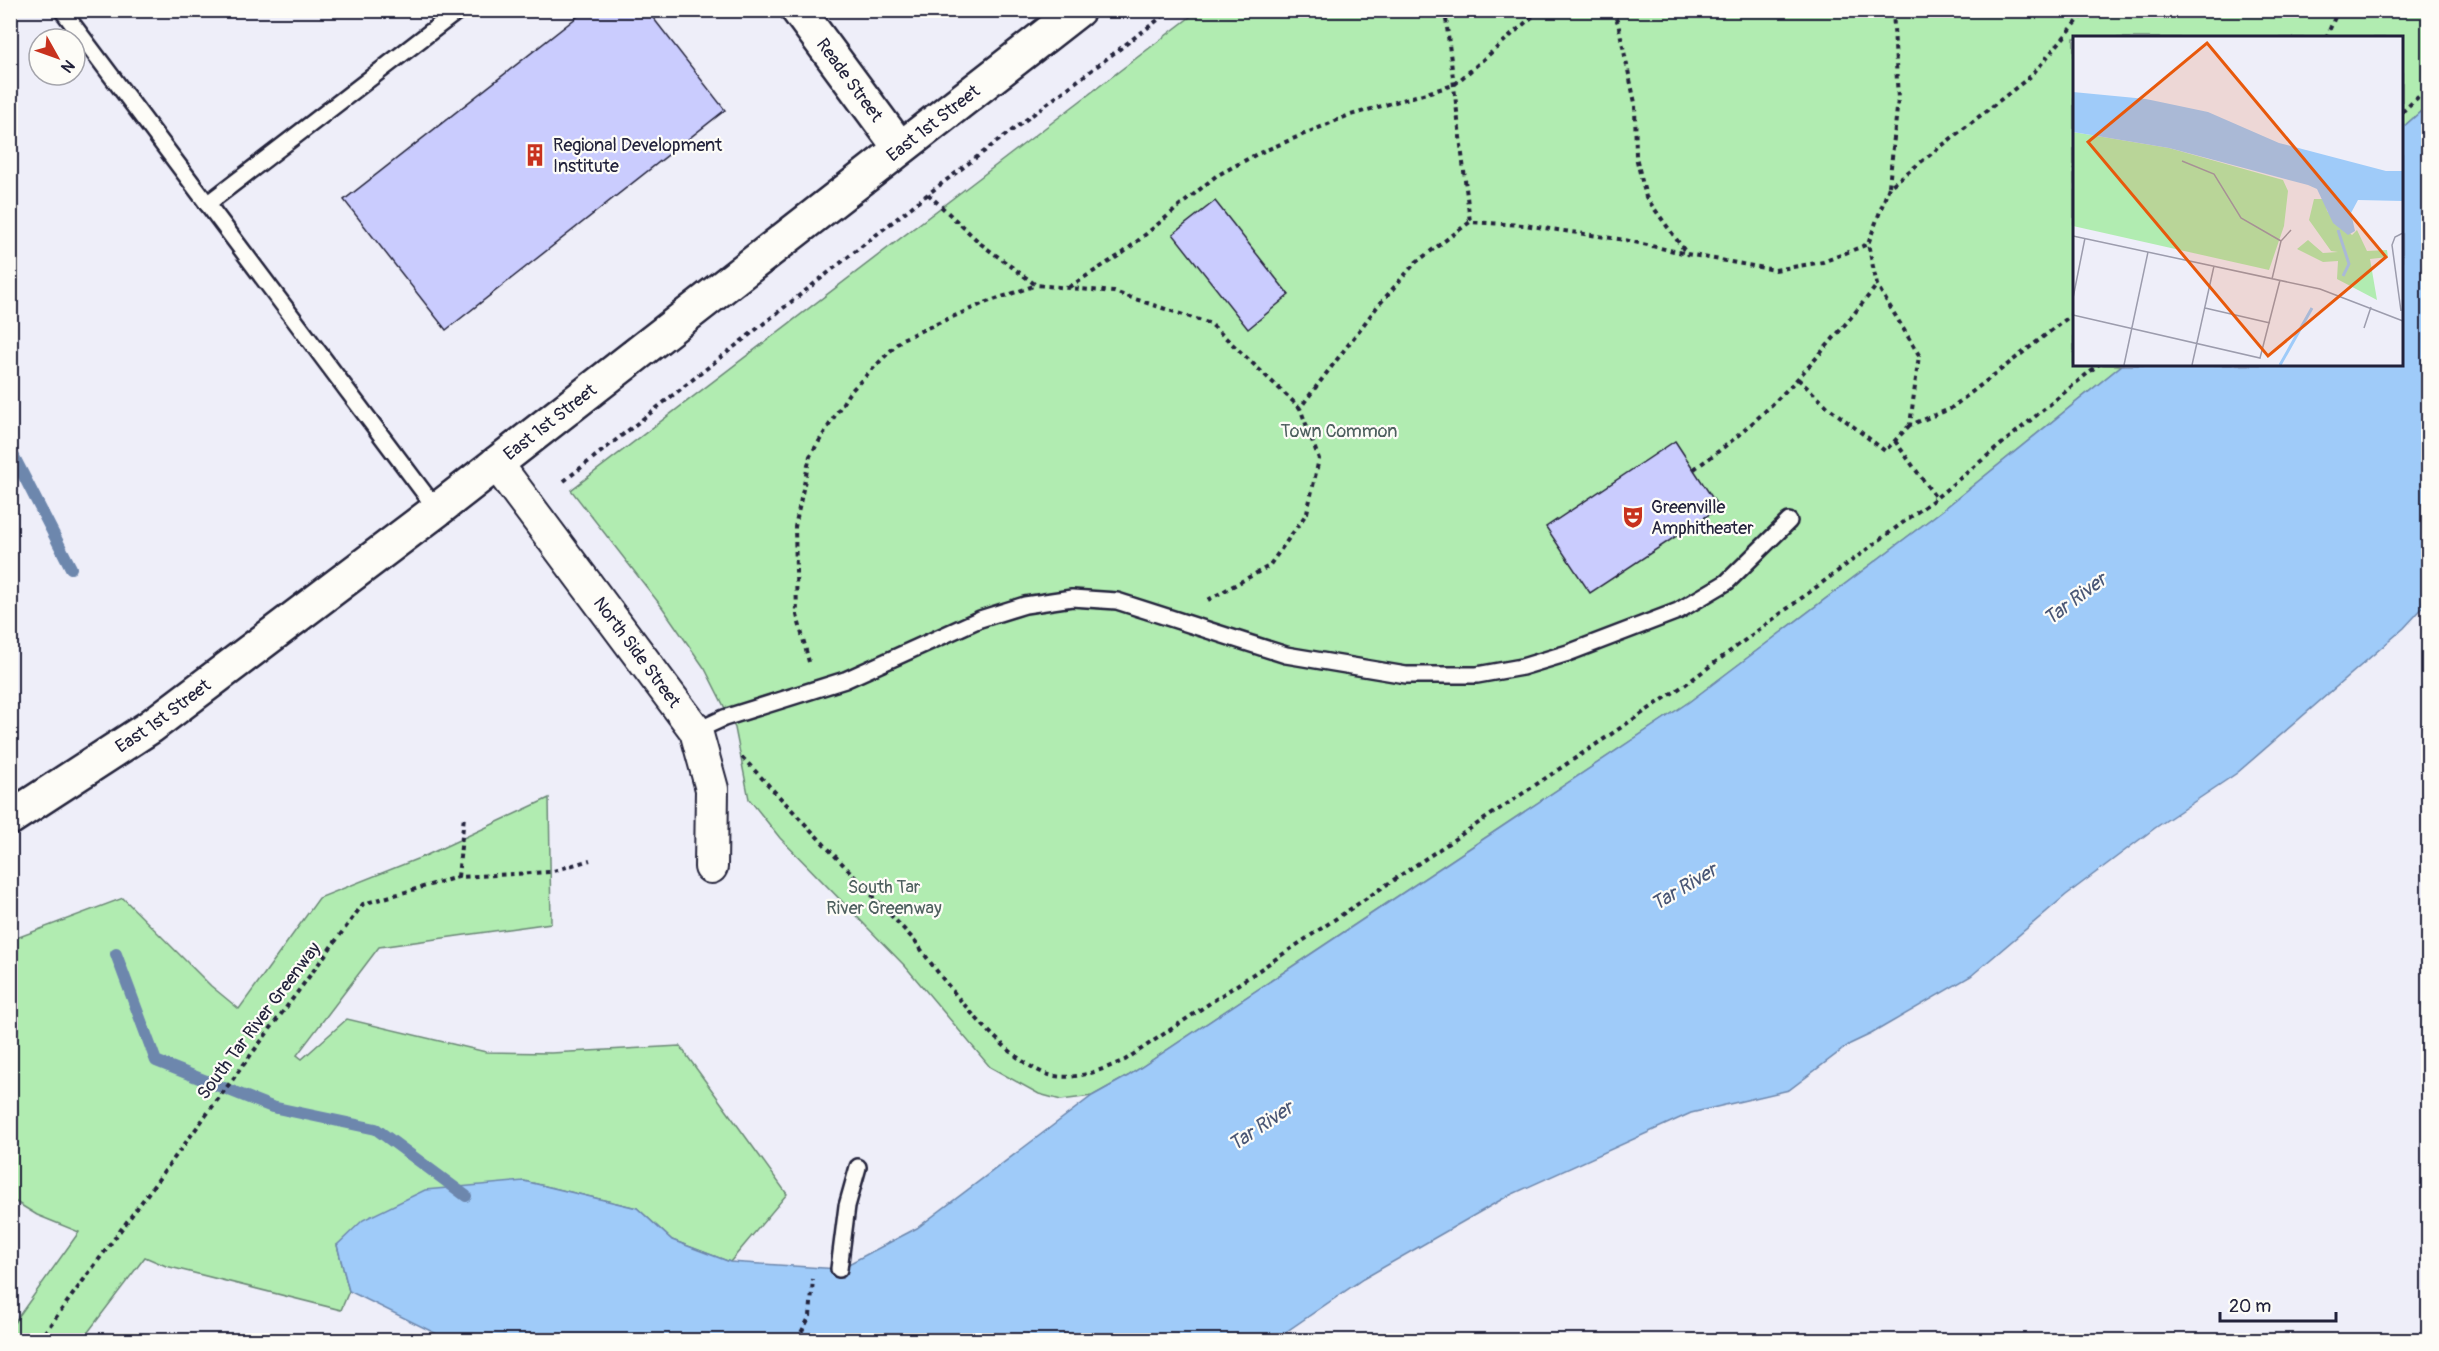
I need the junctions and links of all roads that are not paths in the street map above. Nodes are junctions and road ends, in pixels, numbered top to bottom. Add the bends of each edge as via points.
1 (62, 10) edge
2 (459, 10) edge
3 (798, 10) edge
4 (1078, 10) edge
5 (900, 148) junction
6 (207, 204) junction
7 (496, 463) junction
8 (437, 510) junction
9 (1789, 520) dead end
10 (710, 725) junction
11 (10, 818) edge
12 (711, 867) dead end
13 (858, 1167) dead end
14 (839, 1269) dead end

1 - 6 lane
2 - 6 lane
3 - 5 street, Reade Street
4 - 5 street, East 1st Street
5 - 7 street, East 1st Street
6 - 8 lane
7 - 8 street, East 1st Street
7 - 10 street, North Side Street
8 - 11 street, East 1st Street via 150,727
9 - 10 lane via 1727,582 1678,611 1522,667 1477,675 1406,675 1286,655 1117,601 1072,598 1025,605 980,619 845,680
10 - 12 street, North Side Street
13 - 14 lane

